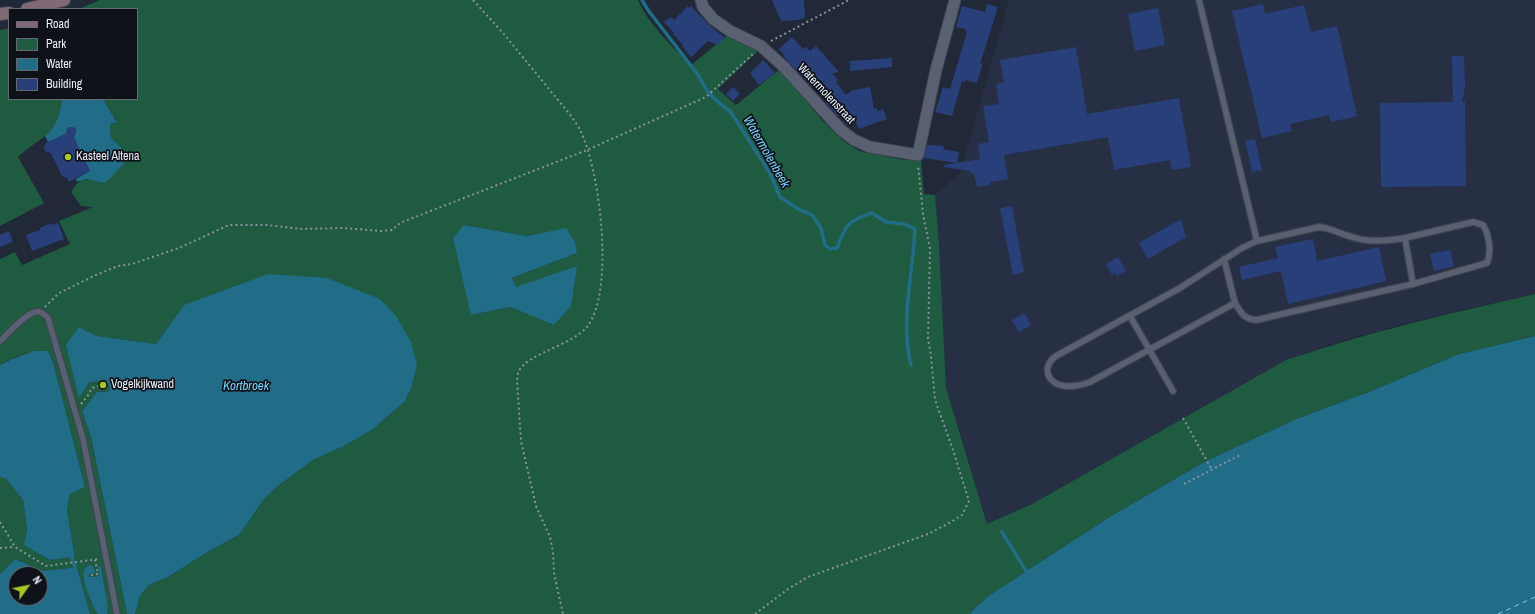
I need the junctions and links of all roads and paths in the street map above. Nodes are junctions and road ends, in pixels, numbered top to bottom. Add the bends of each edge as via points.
1 (64, 0) edge
2 (473, 0) edge
3 (702, 0) edge
4 (849, 0) edge
5 (955, 0) edge
6 (1199, 0) edge
7 (31, 8) edge
8 (762, 46) junction
9 (587, 150) junction
10 (918, 155) junction
11 (1405, 238) junction
12 (1258, 241) junction
13 (1224, 259) junction
14 (1413, 284) junction
15 (1235, 304) junction
16 (40, 312) junction
17 (1130, 316) junction
18 (0, 341) edge
19 (1149, 350) junction
20 (98, 386) dead end
21 (1173, 392) dead end
22 (75, 411) junction
23 (1183, 418) dead end
24 (1242, 454) dead end
25 (1212, 470) junction
26 (1184, 484) dead end
27 (0, 522) edge
28 (15, 547) junction
29 (0, 548) edge
30 (106, 558) junction
31 (95, 560) junction
32 (91, 575) dead end
33 (117, 614) edge
34 (563, 614) edge
35 (755, 614) edge

1 - 7 main road
2 - 9 path via 572,117
3 - 8 street, Watermolenstraat via 703,6 713,19 730,31
4 - 8 path
5 - 10 street via 936,70
6 - 12 lane
8 - 9 path via 706,97
8 - 10 street, Watermolenstraat via 841,130 854,140 870,147
9 - 16 path via 400,223 392,230 229,225 179,248 96,274 59,293
9 - 34 path via 597,190 602,240 600,298 587,327 577,336 528,361 518,371 517,380 520,440 536,506 550,537 554,574
10 - 35 path via 923,214 930,250 928,338 935,400 969,501 962,515 928,534 808,577 770,601
11 - 12 lane via 1363,240 1319,227
11 - 14 lane
11 - 14 lane via 1473,222 1483,225 1489,245 1490,258 1487,263
12 - 13 lane
13 - 15 lane
13 - 17 lane
14 - 15 lane via 1256,320 1243,316
15 - 19 lane
16 - 18 lane via 27,316
16 - 22 lane via 50,323
17 - 19 lane
17 - 19 lane via 1051,360 1047,373 1050,379 1064,386 1082,385
19 - 21 lane
20 - 22 path via 92,388 88,397
22 - 30 lane via 83,439
23 - 25 path
24 - 25 path
25 - 26 path
27 - 28 path
28 - 29 path
28 - 31 path via 46,566
30 - 31 path
30 - 33 lane
31 - 32 path via 98,574

